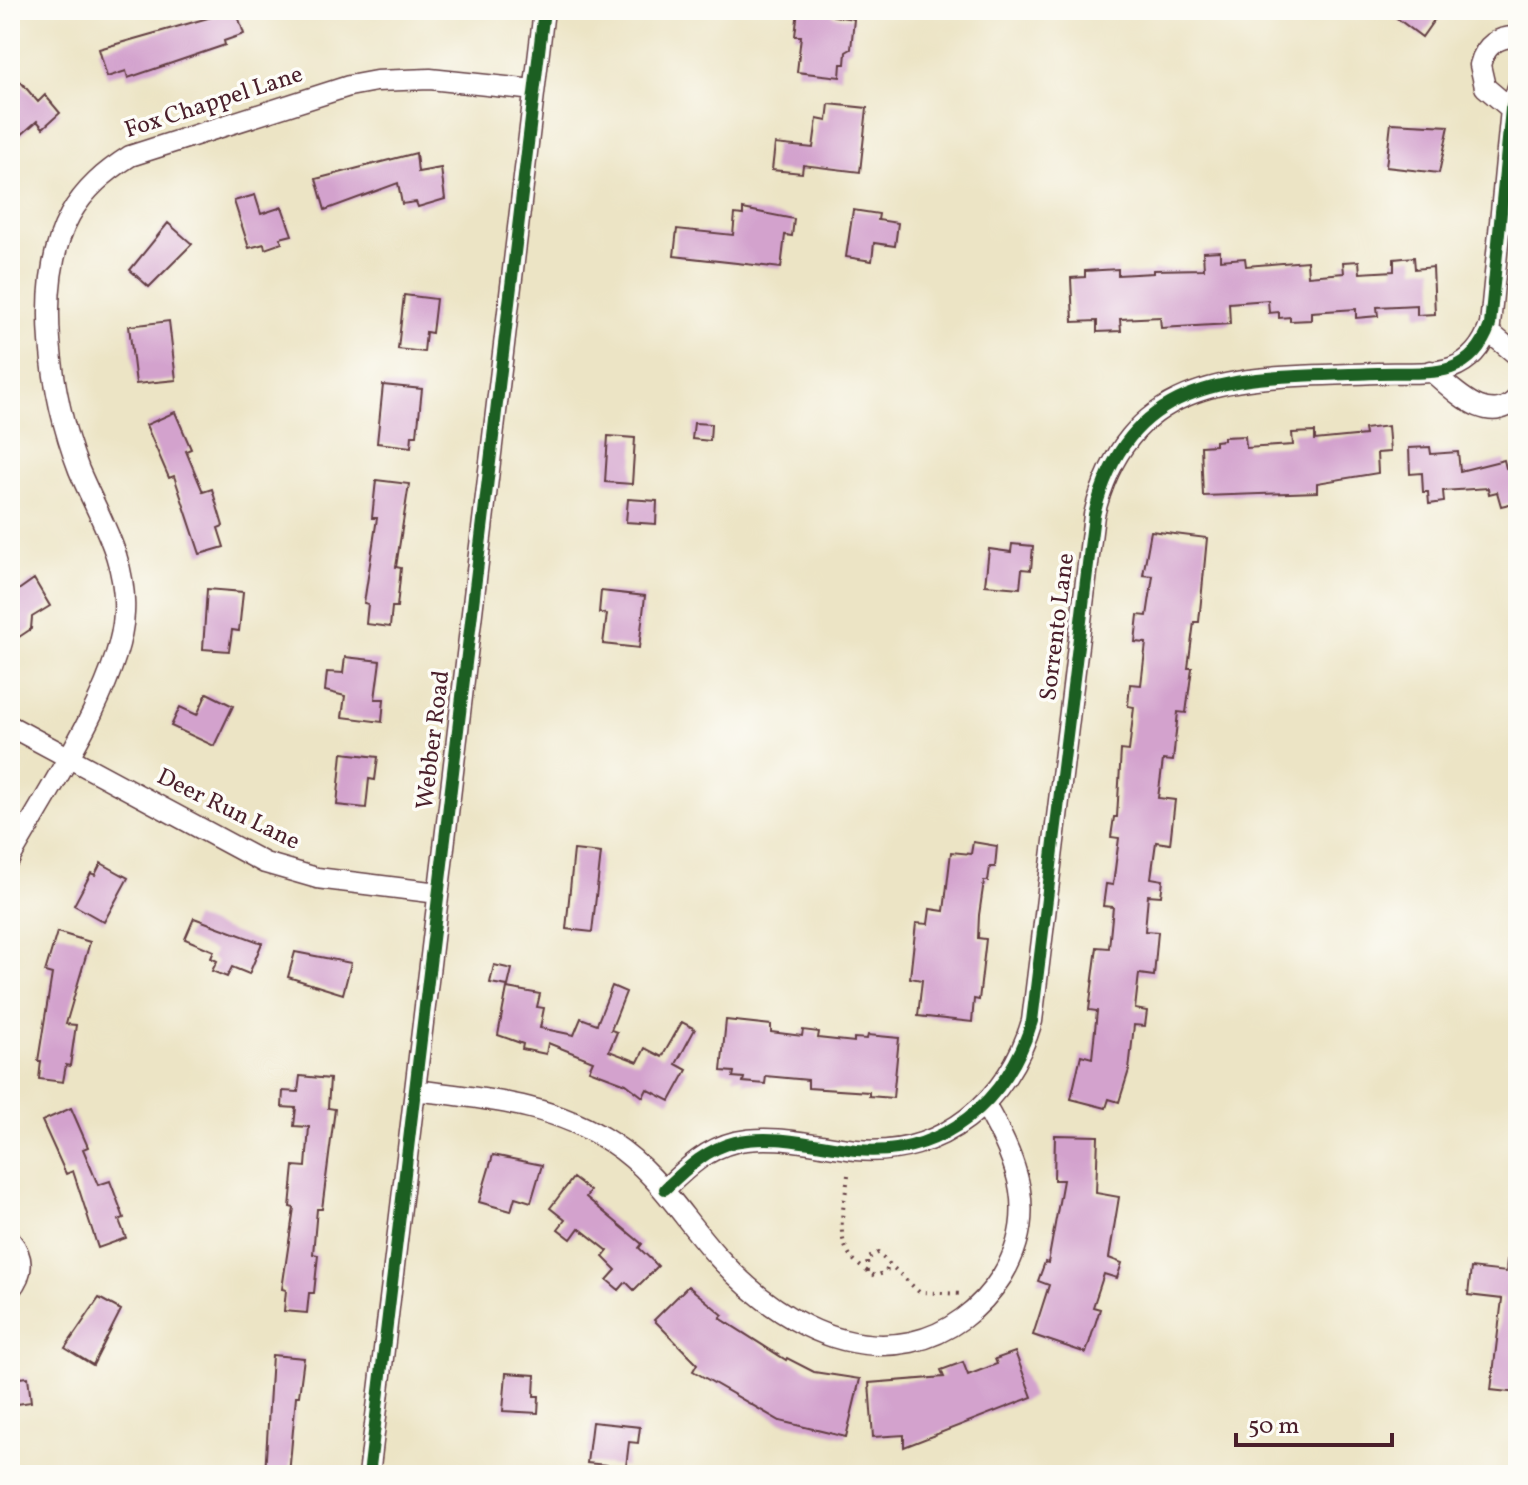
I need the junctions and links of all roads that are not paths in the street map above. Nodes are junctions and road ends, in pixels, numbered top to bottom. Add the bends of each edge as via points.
1 (544, 10) edge
2 (1518, 37) edge
3 (1518, 87) edge
4 (534, 90) junction
5 (1511, 109) junction
6 (1488, 331) junction
7 (1518, 356) edge
8 (1431, 371) junction
9 (1518, 397) edge
10 (10, 726) edge
11 (66, 756) junction
12 (10, 858) edge
13 (438, 893) junction
14 (415, 1090) junction
15 (985, 1105) junction
16 (665, 1189) junction
17 (10, 1240) edge
18 (10, 1290) edge
19 (369, 1475) edge

1 - 4 street, Webber Road
2 - 5 street via 1491,44 1480,65 1485,87
3 - 5 street
4 - 11 street, Fox Chappel Lane via 430,79 349,86 130,156 99,177 83,196 69,216 55,262 53,368 68,437 113,539 124,613 110,675
4 - 13 street, Webber Road
5 - 6 street
6 - 7 street
6 - 8 street, Sorrento Lane via 1468,359
8 - 9 street via 1480,408 1500,409
8 - 15 street, Sorrento Lane via 1245,380 1206,387 1153,415 1114,459 1094,515 1032,1021 1010,1075
10 - 11 street, Deer Run Lane
11 - 12 street, Fox Chappel Lane
11 - 13 street, Deer Run Lane via 282,869
13 - 14 street, Webber Road
14 - 16 street via 499,1100 559,1115 613,1143
14 - 19 street, Webber Road
15 - 16 street, Sorrento Lane via 936,1138 898,1148 859,1150 770,1139 735,1142 703,1156
15 - 16 street via 1009,1147 1022,1198 1019,1231 1009,1264 980,1304 920,1340 871,1345 791,1319 717,1256
17 - 18 street via 21,1271

